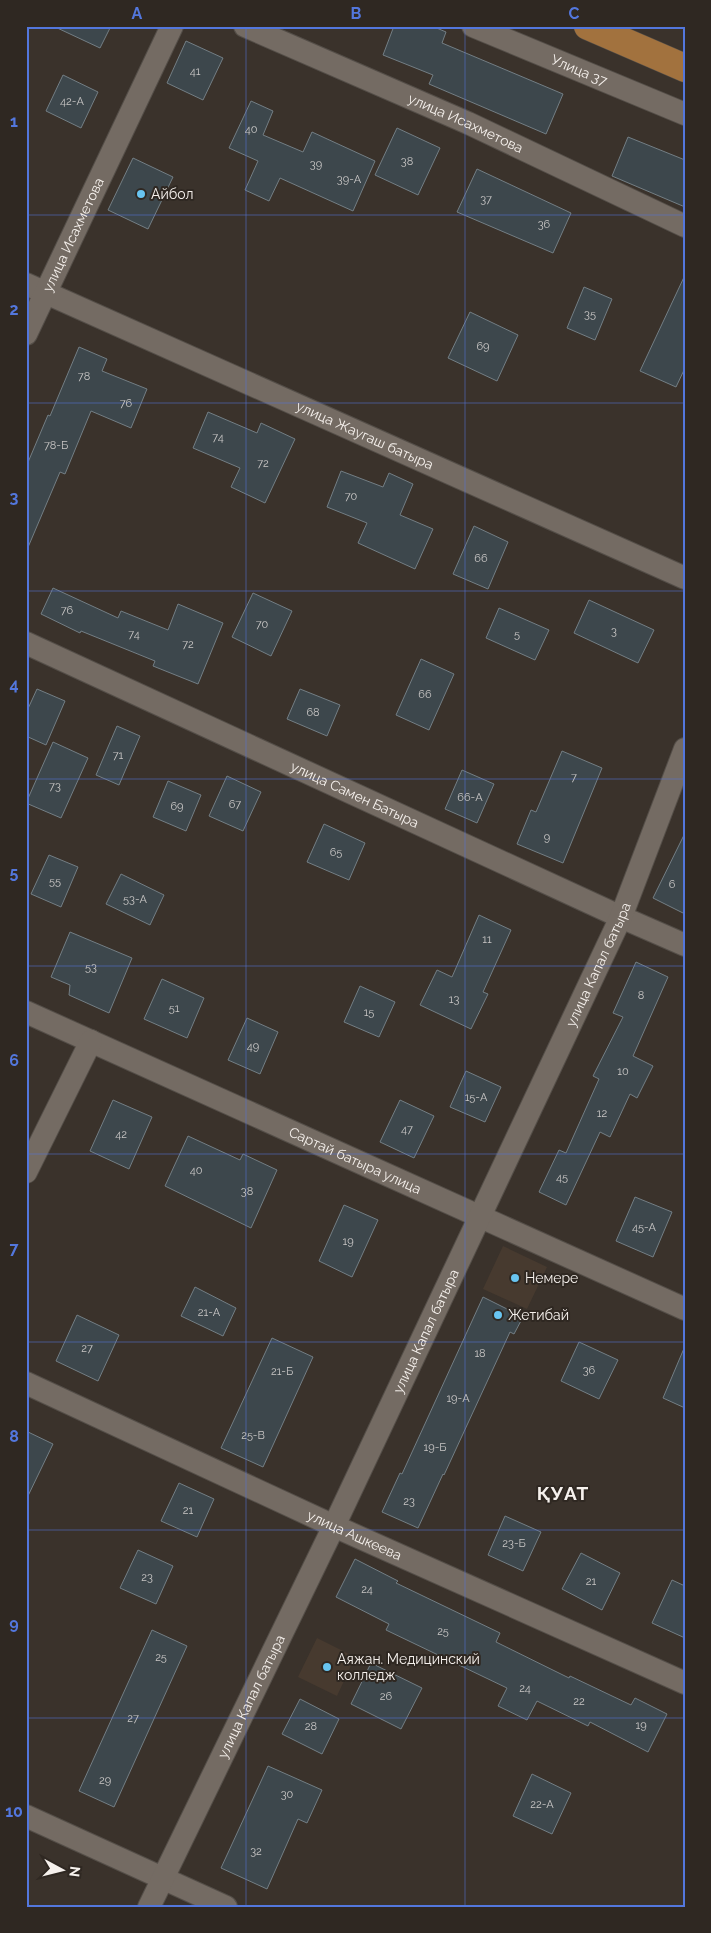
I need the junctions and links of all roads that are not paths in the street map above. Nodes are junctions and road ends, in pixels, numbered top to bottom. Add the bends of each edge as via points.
1 (172, 26) edge
2 (245, 26) edge
3 (474, 26) edge
4 (588, 26) edge
5 (685, 68) edge
6 (685, 114) edge
7 (685, 226) edge
8 (35, 289) edge
9 (26, 334) edge
10 (685, 578) edge
11 (26, 643) edge
12 (685, 749) edge
13 (621, 917) junction
14 (685, 945) edge
15 (26, 1012) edge
16 (91, 1041) junction
17 (26, 1172) edge
18 (479, 1217) junction
19 (685, 1309) edge
20 (26, 1383) edge
21 (334, 1526) junction
22 (685, 1683) edge
23 (26, 1816) edge
24 (162, 1878) junction
25 (149, 1907) edge
26 (226, 1907) edge

1 - 8 street, улица Исахметова
2 - 7 street, улица Исахметова via 468,123
3 - 6 street, Улица 37
4 - 5 main road
8 - 9 street, улица Исахметова
8 - 10 street, улица Жаугаш батыра
11 - 13 street, улица Самен Батыра
12 - 13 street, улица Капал батыра
13 - 14 street, улица Самен Батыра
13 - 18 street, улица Капал батыра
15 - 16 street, Сартай батыра улица
16 - 17 street
16 - 18 street, Сартай батыра улица
18 - 19 street, Сартай батыра улица
18 - 21 street, улица Капал батыра
20 - 21 street, улица Ашкеева
21 - 22 street, улица Ашкеева
21 - 24 street, улица Капал батыра
23 - 24 street
24 - 25 street, улица Капал батыра
24 - 26 street

